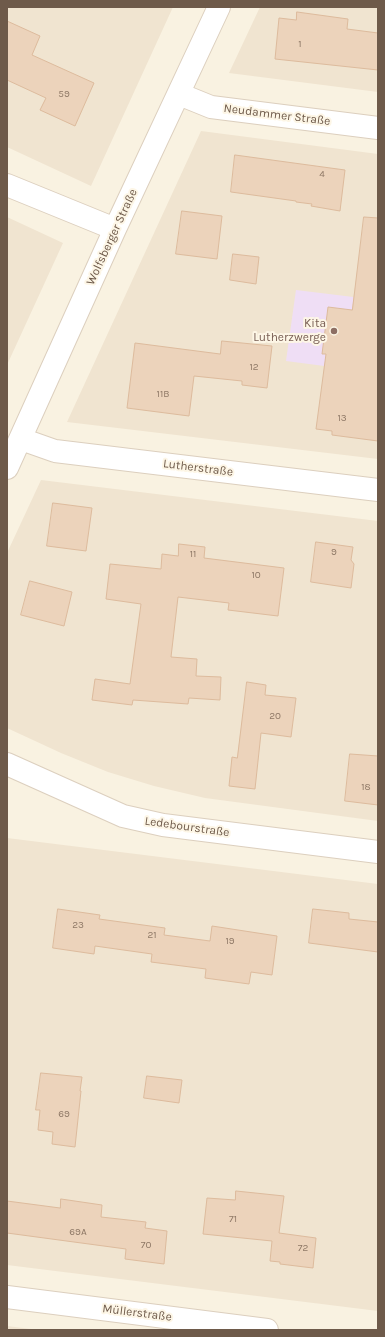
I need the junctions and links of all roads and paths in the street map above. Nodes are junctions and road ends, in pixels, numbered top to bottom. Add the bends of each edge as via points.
1 (219, 7) edge
2 (179, 94) junction
3 (378, 128) edge
4 (7, 186) edge
5 (115, 229) junction
6 (20, 439) junction
7 (7, 468) edge
8 (378, 490) edge
9 (7, 764) edge
10 (378, 852) edge
11 (7, 1297) edge
12 (267, 1330) edge

1 - 2 street, Wolfsberger Straße
2 - 3 street, Neudammer Straße via 211,107
2 - 5 street, Wolfsberger Straße
4 - 5 street
5 - 6 street, Wolfsberger Straße
6 - 7 street, Wolfsberger Straße
6 - 8 street, Lutherstraße via 55,451
9 - 10 street, Ledebourstraße via 123,816 163,824
11 - 12 street, Müllerstraße

